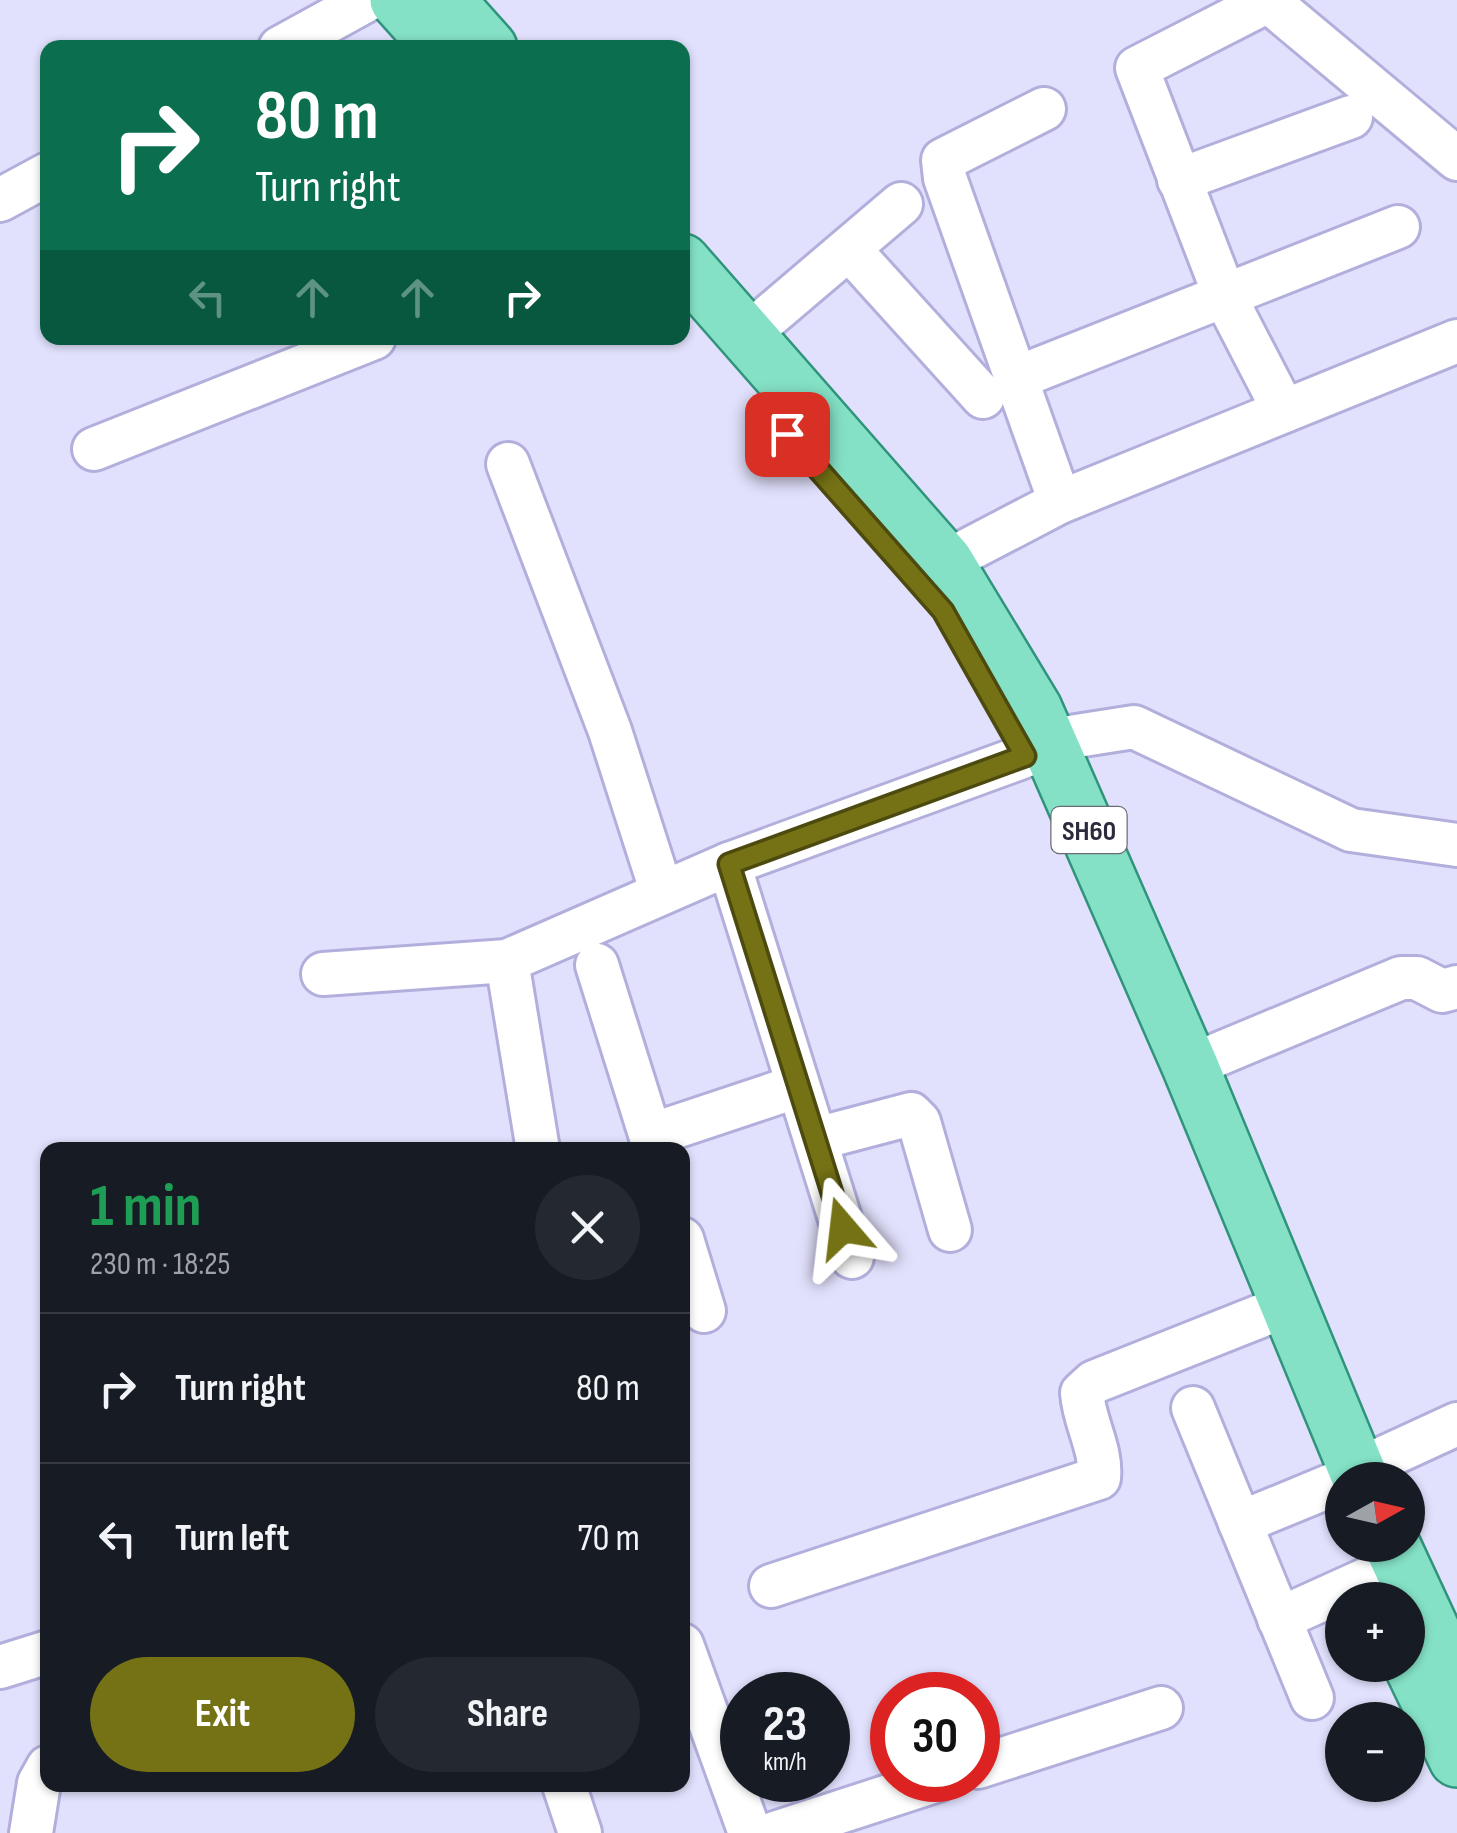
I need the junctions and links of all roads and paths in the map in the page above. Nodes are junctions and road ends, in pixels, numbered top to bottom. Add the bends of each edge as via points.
1 (367, 0) edge
2 (398, 0) edge
3 (446, 0) edge
4 (1268, 1) edge
5 (294, 40) edge
6 (434, 40) edge
7 (482, 40) edge
8 (1044, 109) dead end
9 (1351, 117) dead end
10 (1457, 159) edge
11 (40, 178) edge
12 (1179, 180) junction
13 (0, 200) edge
14 (902, 204) dead end
15 (1398, 227) dead end
16 (849, 249) junction
17 (690, 271) edge
18 (1226, 298) junction
19 (690, 327) edge
20 (747, 335) junction
21 (1457, 341) edge
22 (356, 345) edge
23 (999, 388) junction
24 (1284, 411) junction
25 (94, 449) dead end
26 (508, 464) dead end
27 (1060, 502) junction
28 (945, 562) junction
29 (1038, 748) junction
30 (1457, 845) edge
31 (729, 864) junction
32 (662, 894) junction
33 (507, 962) junction
34 (597, 965) dead end
35 (323, 974) dead end
36 (1457, 987) edge
37 (1190, 1066) junction
38 (798, 1086) junction
39 (816, 1139) junction
40 (537, 1142) edge
41 (653, 1142) edge
42 (656, 1142) edge
43 (950, 1230) dead end
44 (852, 1257) dead end
45 (690, 1266) edge
46 (704, 1311) dead end
47 (1268, 1313) junction
48 (1193, 1408) dead end
49 (1457, 1424) edge
50 (1339, 1462) edge
51 (1341, 1462) edge
52 (1387, 1462) edge
53 (1325, 1492) edge
54 (1240, 1524) junction
55 (1378, 1566) edge
56 (771, 1586) dead end
57 (1279, 1619) junction
58 (40, 1654) edge
59 (0, 1667) edge
60 (1420, 1682) edge
61 (1457, 1685) edge
62 (690, 1693) edge
63 (1312, 1698) dead end
64 (1161, 1708) dead end
65 (696, 1729) edge
66 (1000, 1760) edge
67 (1457, 1760) edge
68 (40, 1781) edge
69 (870, 1802) edge
70 (31, 1833) edge
71 (750, 1833) edge
72 (775, 1833) edge

1 - 5 street
2 - 6 main road
3 - 7 main road
4 - 10 street
4 - 12 street via 1137,68
8 - 23 street via 944,160
9 - 12 street
11 - 13 street
12 - 18 street
14 - 16 street
15 - 18 street
16 - 20 street
16 - 23 street
17 - 20 main road, SH60
18 - 23 street
18 - 24 street
19 - 29 main road, SH60 via 943,611
20 - 28 main road, SH60
21 - 24 street
22 - 25 street
23 - 27 street
24 - 27 street
26 - 32 street via 610,730
27 - 28 street
28 - 29 main road, SH60
29 - 30 street via 1134,727 1351,830
29 - 31 street
29 - 37 main road, SH60
29 - 47 main road, SH60
31 - 32 street
31 - 38 street
32 - 33 street
33 - 35 street
33 - 40 street
34 - 41 street
36 - 37 street via 1442,991 1402,978
37 - 51 main road, SH60
38 - 39 street
38 - 42 street
39 - 43 street via 911,1114 919,1122
39 - 44 street
45 - 46 street
47 - 50 main road, SH60
47 - 56 street via 1094,1382 1082,1393 1099,1478
48 - 54 street
49 - 52 street
53 - 54 street
54 - 57 street
55 - 57 street
55 - 61 main road
57 - 63 street
58 - 59 street
60 - 67 main road
62 - 65 street
64 - 66 street
65 - 71 street
68 - 70 street
69 - 72 street

